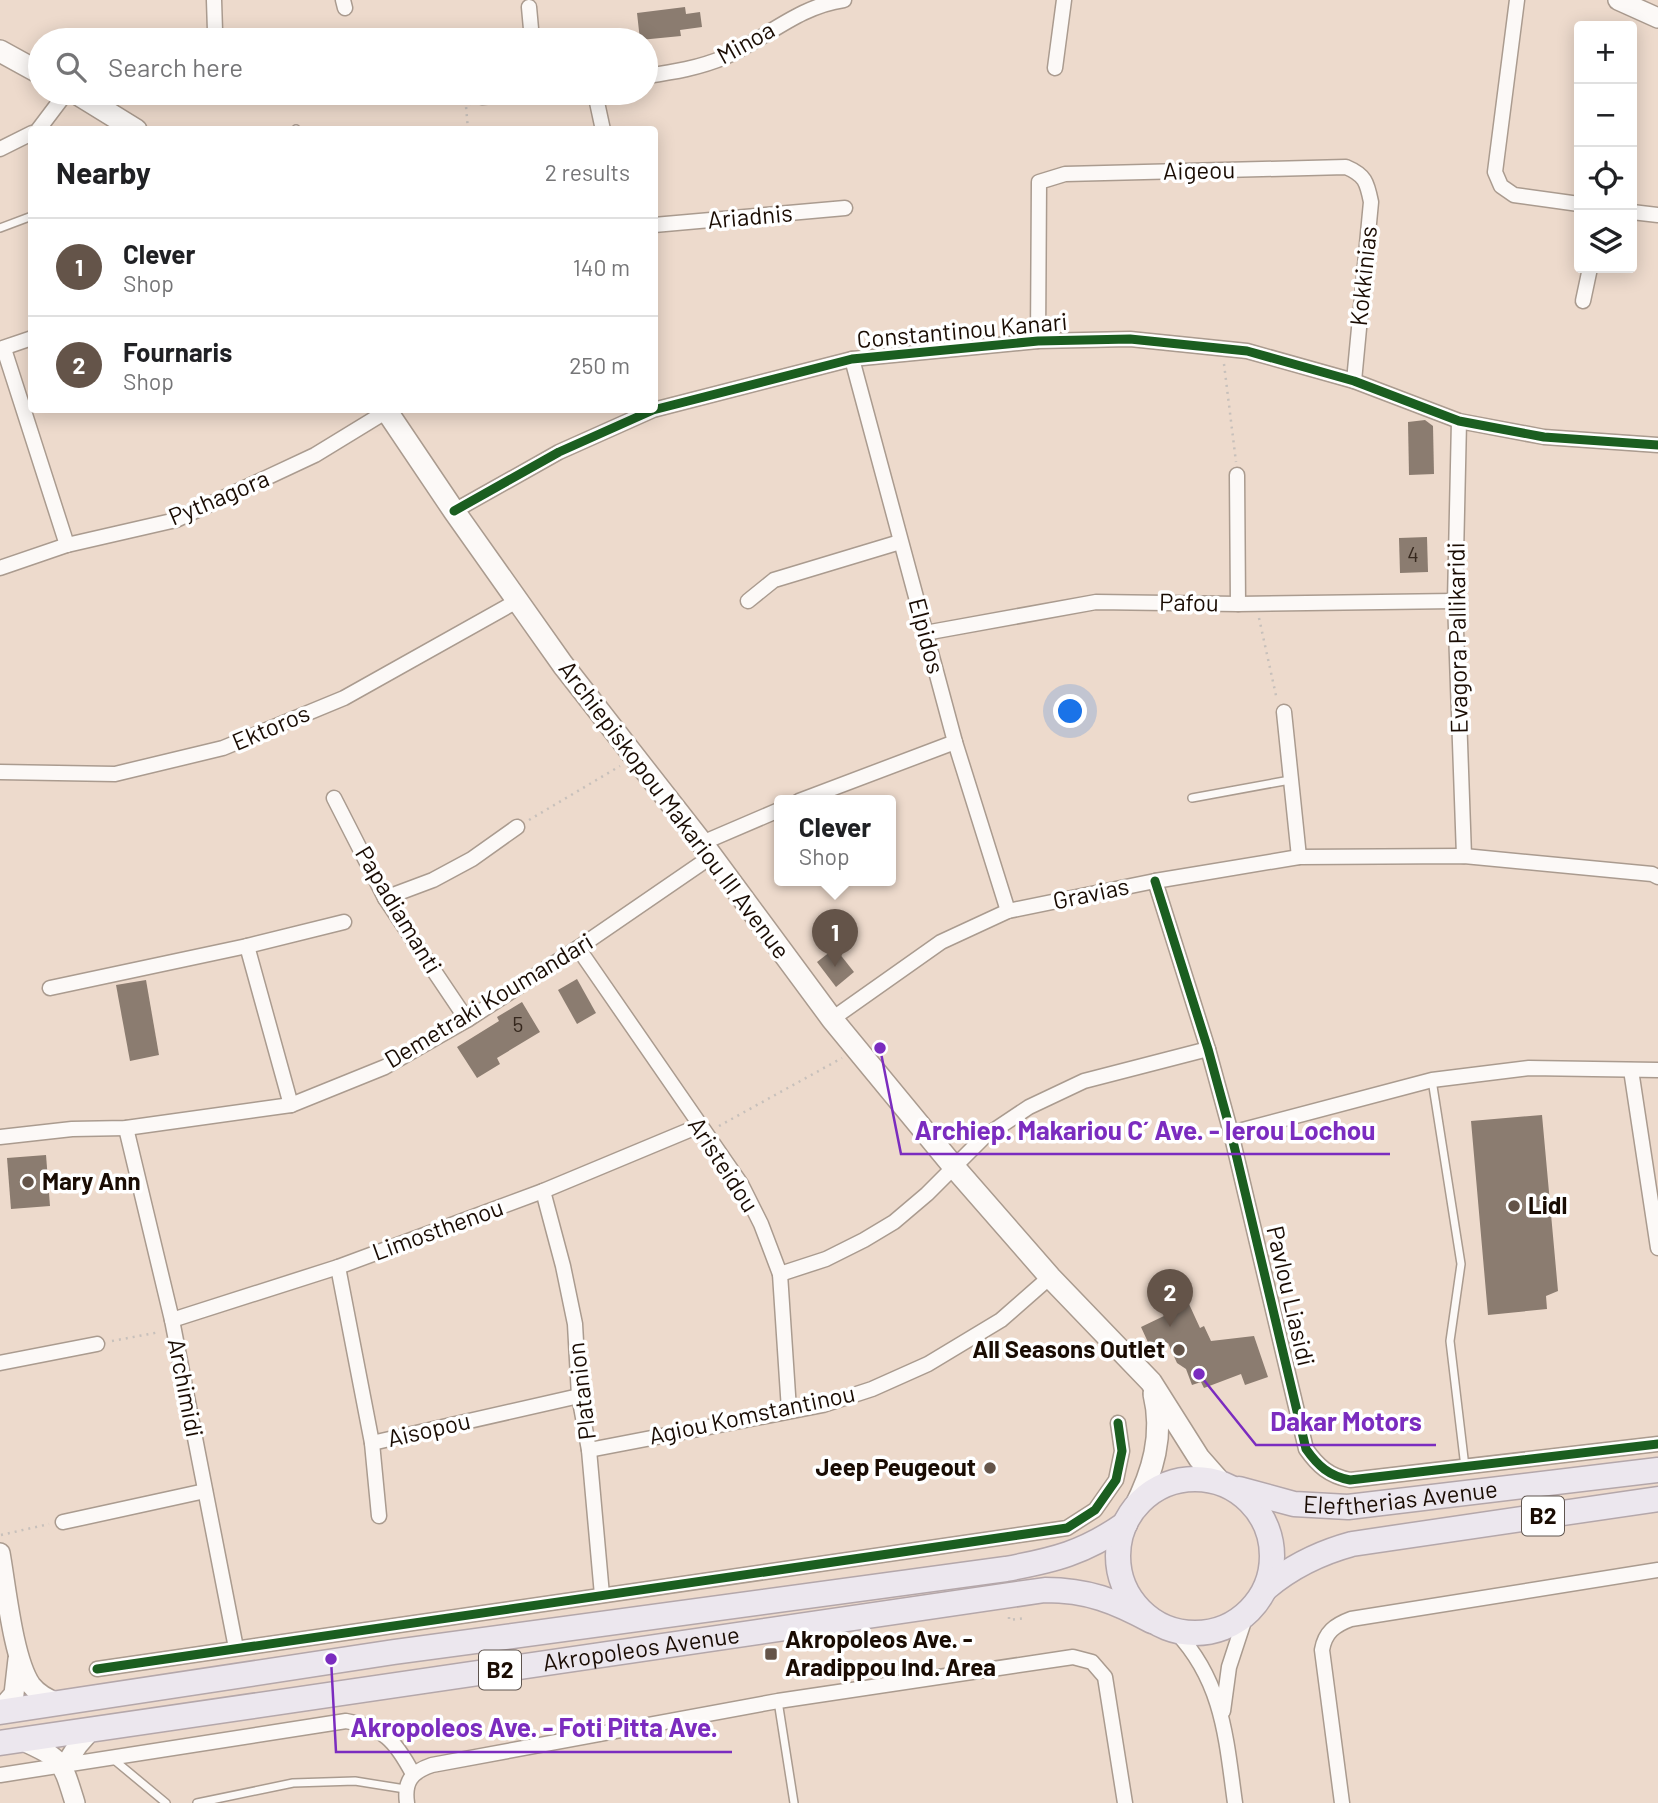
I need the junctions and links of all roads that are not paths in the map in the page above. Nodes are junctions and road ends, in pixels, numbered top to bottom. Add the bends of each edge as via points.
1 (214, 0) edge
2 (844, 0) edge
3 (1064, 0) edge
4 (1517, 0) edge
5 (1618, 0) edge
6 (529, 7) dead end
7 (1658, 18) edge
8 (215, 28) edge
9 (531, 28) edge
10 (0, 51) edge
11 (28, 66) edge
12 (1055, 68) dead end
13 (658, 74) edge
14 (67, 105) edge
15 (97, 105) edge
16 (598, 105) edge
17 (43, 126) edge
18 (130, 126) edge
19 (602, 126) edge
20 (28, 135) edge
21 (0, 149) edge
22 (1360, 173) joint
23 (1574, 203) edge
24 (845, 208) dead end
25 (1637, 213) edge
26 (1658, 215) edge
27 (28, 218) edge
28 (658, 225) edge
29 (0, 228) edge
30 (1589, 273) edge
31 (1583, 301) dead end
32 (28, 339) edge
33 (1038, 341) junction
34 (2, 349) edge
35 (852, 359) junction
36 (1354, 381) junction
37 (658, 409) edge
38 (381, 413) edge
39 (388, 413) edge
40 (646, 413) edge
41 (1459, 421) junction
42 (1658, 445) edge
43 (1237, 475) road end
44 (453, 511) junction
45 (900, 542) junction
46 (67, 545) junction
47 (0, 568) edge
48 (517, 601) junction
49 (748, 601) dead end
50 (1455, 601) junction
51 (1238, 604) junction
52 (925, 633) junction
53 (1284, 712) road end
54 (955, 743) junction
55 (0, 772) edge
56 (1290, 780) junction
57 (815, 795) edge
58 (334, 798) dead end
59 (1192, 798) dead end
60 (774, 813) edge
61 (517, 827) road end
62 (707, 850) junction
63 (1464, 856) junction
64 (1299, 857) junction
65 (1656, 871) edge
66 (1155, 881) junction
67 (385, 898) junction
68 (1008, 911) junction
69 (344, 922) dead end
70 (247, 946) junction
71 (578, 948) junction
72 (50, 988) dead end
73 (832, 1019) junction
74 (467, 1020) junction
75 (1208, 1049) junction
76 (1631, 1070) junction
77 (1658, 1070) edge
78 (1432, 1080) junction
79 (291, 1105) junction
80 (126, 1128) junction
81 (702, 1130) junction
82 (1231, 1133) junction
83 (0, 1137) edge
84 (954, 1167) junction
85 (543, 1191) junction
86 (1658, 1248) edge
87 (338, 1267) junction
88 (780, 1274) junction
89 (1050, 1276) junction
90 (173, 1325) junction
91 (97, 1344) road end
92 (0, 1363) edge
93 (1151, 1382) junction
94 (579, 1396) junction
95 (789, 1410) junction
96 (1118, 1423) dead end
97 (372, 1443) junction
98 (1658, 1444) edge
99 (589, 1450) junction
100 (1465, 1467) junction
101 (1658, 1470) edge
102 (1225, 1485) junction
103 (205, 1491) junction
104 (1658, 1499) edge
105 (379, 1516) dead end
106 (1130, 1517) junction
107 (63, 1521) road end
108 (0, 1553) edge
109 (1658, 1570) edge
110 (1266, 1588) junction
111 (602, 1595) junction
112 (1246, 1615) junction
113 (1152, 1621) junction
114 (1176, 1632) junction
115 (236, 1648) junction
116 (18, 1654) junction
117 (97, 1669) dead end
118 (778, 1700) junction
119 (58, 1703) junction
120 (0, 1711) edge
121 (1222, 1714) junction
122 (92, 1729) junction
123 (11, 1741) edge
124 (113, 1759) junction
125 (64, 1767) junction
126 (413, 1773) junction
127 (0, 1775) edge
128 (406, 1796) edge
129 (75, 1803) edge
130 (166, 1803) edge
131 (197, 1803) edge
132 (794, 1803) edge
133 (1125, 1803) edge
134 (1235, 1803) edge
135 (1342, 1803) edge

1 - 8 street
2 - 13 street, Minoa via 787,20 696,68
3 - 12 street
4 - 23 street via 1495,172 1501,186 1514,195
5 - 7 street
6 - 9 street
10 - 11 main road
14 - 17 street
15 - 18 main road
16 - 19 street
20 - 21 street
22 - 33 street, Aigeou via 1346,167 1065,174 1039,182
22 - 36 street, Kokkinias via 1371,202
24 - 28 street, Ariadnis
25 - 26 street
27 - 29 lane
30 - 31 street
32 - 34 street
33 - 35 street, Constantinou Kanari
33 - 36 street, Constantinou Kanari via 1129,339 1247,351
34 - 46 street
35 - 37 street, Constantinou Kanari
35 - 45 street, Elpidos
36 - 41 street, Constantinou Kanari
38 - 46 street, Pythagora via 315,455 176,520
39 - 44 main road, Archiepiskopou Makariou III Avenue
40 - 44 street, Constantinou Kanari via 559,452
41 - 42 street, Constantinou Kanari via 1544,437
41 - 50 street, Evagora Pallikaridi
43 - 51 street
44 - 48 main road, Archiepiskopou Makariou III Avenue
45 - 49 street via 774,580
45 - 52 street, Elpidos
46 - 47 street, Pythagora
48 - 55 street, Ektoros via 344,698 223,748 115,774
48 - 62 main road, Archiepiskopou Makariou III Avenue
50 - 51 street, Pafou
50 - 63 street, Evagora Pallikaridi
51 - 52 street, Pafou via 1096,602
52 - 54 street, Elpidos
53 - 56 street
54 - 57 street
54 - 68 street, Elpidos
56 - 59 lane
56 - 64 street
58 - 67 street, Papadiamanti
60 - 62 street, Demetraki Koumandari
61 - 67 street via 433,880
62 - 71 street, Demetraki Koumandari
62 - 73 main road, Archiepiskopou Makariou III Avenue
63 - 64 street, Gravias
63 - 65 street, Gravias
64 - 66 street, Gravias
66 - 68 street, Gravias
66 - 75 street, Pavlou Liasidi
67 - 74 street, Papadiamanti
68 - 73 street, Gravias via 941,942
69 - 70 street
70 - 72 street
70 - 79 street
71 - 74 street, Demetraki Koumandari
71 - 81 street, Aristeidou
73 - 84 main road, Archiepiskopou Makariou III Avenue
74 - 79 street, Demetraki Koumandari via 385,1067
75 - 82 street, Pavlou Liasidi
75 - 84 street via 1073,1086 1029,1107 984,1137
76 - 77 street
76 - 78 street via 1529,1068
76 - 86 street
78 - 82 street
78 - 100 lane via 1461,1264 1450,1341
79 - 80 street, Demetraki Koumandari
80 - 83 street, Demetraki Koumandari
80 - 90 street, Archimidi
81 - 85 street, Limosthenou
81 - 88 street, Aristeidou via 741,1184
82 - 100 street, Pavlou Liasidi via 1311,1456 1333,1477 1350,1480
84 - 88 street via 894,1222 826,1259
84 - 89 main road, Archiepiskopou Makariou III Avenue
85 - 87 street, Limosthenou
85 - 94 street, Platanion via 575,1324
87 - 90 street, Limosthenou
87 - 97 street, Aisopou
88 - 95 street, Aristeidou
89 - 93 main road, Archiepiskopou Makariou III Avenue
89 - 95 street, Agiou Komstantinou via 1002,1320 928,1364 872,1389
90 - 103 street, Archimidi
91 - 92 street
93 - 102 main road, Archiepiskopou Makariou III Avenue via 1199,1458
93 - 106 main road via 1158,1412 1157,1444 1150,1475
94 - 97 street, Aisopou
94 - 99 street, Platanion
95 - 99 street, Agiou Komstantinou
96 - 111 street via 1122,1451 1116,1480 1095,1510 1067,1528
97 - 105 street
98 - 100 street, Pavlou Liasidi
99 - 111 street, Platanion
101 - 102 highway, Eleftherias Avenue / B2 via 1348,1507 1294,1504
102 - 106 highway, B2 via 1198,1479 1174,1482 1152,1492
102 - 110 highway, B2 via 1249,1500 1269,1531 1273,1555
103 - 107 street
103 - 115 street, Archimidi
104 - 110 highway, Eleftherias Avenue / B2 via 1352,1544 1317,1555
106 - 113 highway, B2 via 1120,1540 1120,1573 1132,1602
106 - 119 highway, Akropoleos Avenue / B2 via 1084,1549 1006,1569
108 - 116 street
109 - 135 street via 1339,1623 1324,1639 1322,1650
110 - 112 highway, B2
111 - 115 street
112 - 114 highway, B2 via 1213,1631
112 - 121 street via 1229,1667
113 - 114 highway, B2
113 - 122 highway, Akropoleos Avenue / B2 via 1102,1597 1045,1590
114 - 121 street via 1203,1666
115 - 117 street
116 - 119 street via 35,1690
116 - 120 street via 14,1694
118 - 126 street via 432,1765
118 - 132 lane
118 - 133 street via 1073,1657 1085,1659 1105,1677
119 - 120 highway, B2
121 - 134 street
122 - 123 highway, Akropoleos Avenue / B2
122 - 125 street
123 - 125 street via 47,1752
124 - 125 street
124 - 126 street via 346,1721 382,1734 399,1748
124 - 130 lane
125 - 127 street
125 - 129 street
126 - 128 street
128 - 131 lane via 355,1781 293,1783

